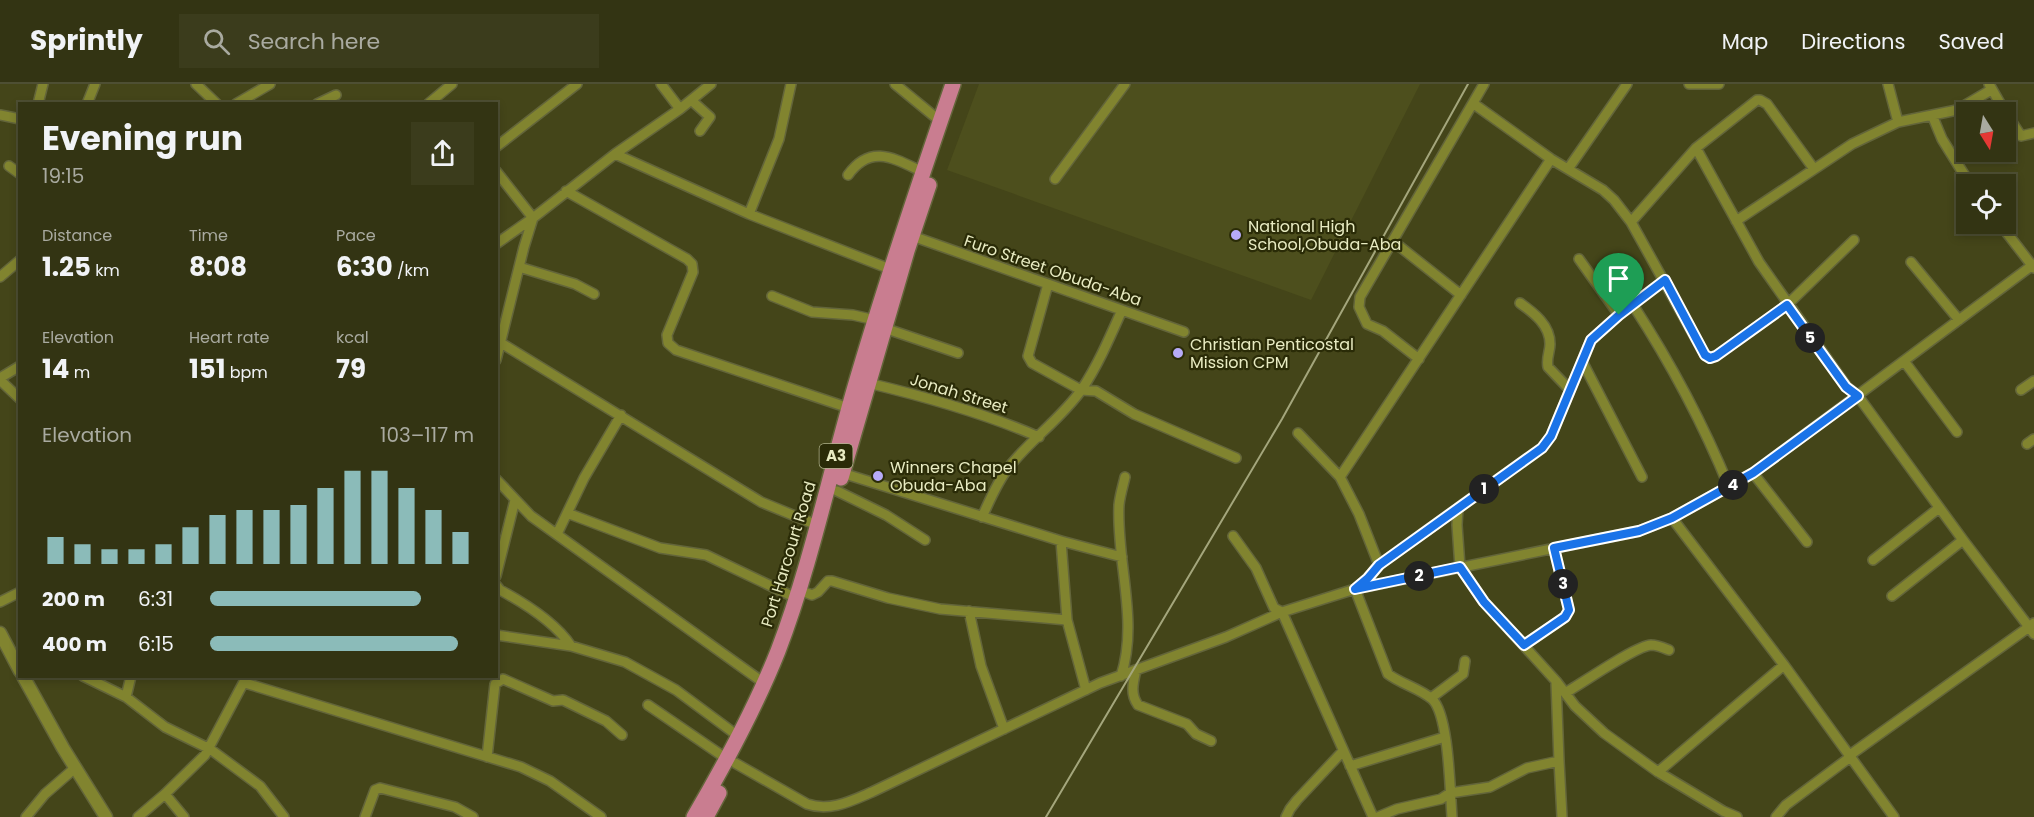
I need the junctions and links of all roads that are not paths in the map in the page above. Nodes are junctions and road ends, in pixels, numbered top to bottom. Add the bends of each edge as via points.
1 (43, 84) edge
2 (95, 84) edge
3 (196, 84) edge
4 (270, 84) edge
5 (452, 84) edge
6 (577, 84) edge
7 (660, 84) edge
8 (711, 84) edge
9 (791, 84) edge
10 (895, 84) edge
11 (953, 84) edge
12 (963, 84) edge
13 (1125, 84) edge
14 (1484, 84) edge
15 (1627, 84) edge
16 (1689, 84) edge
17 (1719, 84) edge
18 (1888, 84) edge
19 (1990, 87) edge
20 (336, 95) dead end
21 (691, 100) junction
22 (434, 101) edge
23 (38, 102) edge
24 (88, 102) edge
25 (215, 102) edge
26 (239, 102) edge
27 (321, 102) edge
28 (1999, 102) edge
29 (1474, 104) junction
30 (680, 109) junction
31 (0, 115) edge
32 (1932, 115) junction
33 (18, 119) edge
34 (940, 122) junction
35 (1898, 122) junction
36 (2016, 129) edge
37 (700, 131) dead end
38 (2034, 134) edge
39 (498, 145) edge
40 (1696, 148) junction
41 (615, 154) junction
42 (1551, 159) junction
43 (9, 166) dead end
44 (1568, 169) junction
45 (1814, 170) junction
46 (923, 172) junction
47 (18, 173) edge
48 (498, 174) edge
49 (1964, 174) edge
50 (848, 175) dead end
51 (1054, 179) dead end
52 (566, 191) junction
53 (749, 214) junction
54 (533, 218) junction
55 (1736, 221) junction
56 (1631, 222) junction
57 (2008, 234) edge
58 (912, 236) junction
59 (1854, 240) dead end
60 (1394, 242) junction
61 (498, 243) edge
62 (1579, 259) dead end
63 (1911, 262) dead end
64 (18, 263) edge
65 (2033, 266) edge
66 (519, 267) junction
67 (890, 269) junction
68 (0, 277) edge
69 (1665, 280) junction
70 (1048, 284) junction
71 (594, 294) dead end
72 (1461, 294) junction
73 (772, 296) dead end
74 (1520, 303) dead end
75 (1633, 305) junction
76 (1787, 305) junction
77 (1122, 310) junction
78 (1619, 315) junction
79 (1959, 320) junction
80 (880, 324) junction
81 (1184, 332) dead end
82 (501, 343) junction
83 (498, 353) edge
84 (958, 353) dead end
85 (1419, 359) junction
86 (1582, 361) junction
87 (1904, 362) junction
88 (18, 367) edge
89 (0, 379) edge
90 (2034, 381) edge
91 (868, 383) junction
92 (1081, 390) junction
93 (1570, 390) junction
94 (2021, 390) dead end
95 (1858, 396) junction
96 (18, 397) edge
97 (849, 408) junction
98 (621, 415) junction
99 (1957, 432) dead end
100 (1298, 434) dead end
101 (1039, 437) junction
102 (1236, 458) dead end
103 (842, 473) junction
104 (1753, 473) junction
105 (1125, 477) dead end
106 (1340, 477) junction
107 (1642, 477) dead end
108 (498, 481) edge
109 (1729, 487) junction
110 (837, 491) junction
111 (515, 500) junction
112 (1458, 508) junction
113 (1939, 508) junction
114 (567, 513) junction
115 (982, 516) junction
116 (1672, 518) junction
117 (817, 525) junction
118 (557, 534) junction
119 (1233, 536) dead end
120 (925, 540) dead end
121 (1963, 540) junction
122 (1061, 541) junction
123 (1807, 542) dead end
124 (1554, 548) junction
125 (1122, 557) junction
126 (1874, 560) dead end
127 (1379, 565) junction
128 (1460, 567) junction
129 (498, 568) edge
130 (498, 588) edge
131 (1355, 589) junction
132 (18, 593) edge
133 (801, 596) junction
134 (1892, 596) dead end
135 (0, 602) edge
136 (969, 611) junction
137 (1282, 612) junction
138 (1067, 620) junction
139 (2032, 628) edge
140 (498, 635) edge
141 (1, 640) edge
142 (1524, 645) junction
143 (571, 646) junction
144 (1670, 650) dead end
145 (1465, 661) dead end
146 (1784, 665) junction
147 (18, 668) edge
148 (1136, 670) junction
149 (1121, 676) junction
150 (23, 678) edge
151 (87, 678) edge
152 (131, 678) edge
153 (246, 680) edge
154 (1556, 681) junction
155 (764, 683) junction
156 (1086, 690) junction
157 (1565, 693) junction
158 (126, 697) junction
159 (1431, 698) junction
160 (648, 705) dead end
161 (754, 714) junction
162 (1004, 729) junction
163 (622, 735) dead end
164 (738, 736) junction
165 (1445, 737) junction
166 (1211, 741) dead end
167 (210, 748) junction
168 (1343, 751) junction
169 (487, 757) junction
170 (1850, 757) junction
171 (731, 761) junction
172 (1559, 761) junction
173 (1350, 765) junction
174 (75, 768) junction
175 (1658, 772) junction
176 (1450, 793) junction
177 (165, 794) junction
178 (27, 817) edge
179 (106, 817) edge
180 (138, 817) edge
181 (184, 817) edge
182 (284, 817) edge
183 (365, 817) edge
184 (473, 817) edge
185 (601, 817) edge
186 (694, 817) edge
187 (706, 817) edge
188 (1286, 817) edge
189 (1376, 817) edge
190 (1452, 817) edge
191 (1562, 817) edge
192 (1737, 817) edge
193 (1776, 817) edge
194 (1894, 817) edge

1 - 23 street
2 - 24 street
3 - 25 street
4 - 26 street
5 - 22 street
6 - 39 street
7 - 30 street
8 - 21 street
9 - 53 street via 779,138
10 - 34 street
11 - 34 highway, Port Harcourt Road / A3
12 - 58 highway, Port Harcourt Road / A3
13 - 51 street
14 - 29 street
15 - 44 street
16 - 17 street
18 - 35 street
19 - 28 street
19 - 32 street via 1957,110
20 - 27 street
21 - 30 street
21 - 37 street via 710,117
29 - 42 street
29 - 60 street
30 - 41 street
31 - 33 street
32 - 35 street
32 - 49 street
34 - 46 highway, Port Harcourt Road / A3
35 - 45 street via 1852,144
36 - 38 street via 2021,136
40 - 45 street via 1760,100 1767,104
40 - 55 street
40 - 56 street
41 - 52 street
41 - 53 street
42 - 44 street
42 - 72 street
43 - 47 street
44 - 56 street via 1603,190
45 - 55 street
46 - 50 street via 882,155 861,162
46 - 67 highway, Port Harcourt Road / A3
48 - 54 street
52 - 54 street
52 - 97 street via 692,264 693,272 667,335 668,343 676,350
53 - 67 street
54 - 61 street
54 - 66 street
55 - 76 street
56 - 69 street
57 - 65 street
58 - 70 street, Furo Street Obuda-Aba
58 - 80 highway, Port Harcourt Road / A3
59 - 76 street
60 - 72 street
60 - 85 street via 1360,297 1359,307 1367,324 1383,331
62 - 78 street
63 - 79 street
64 - 68 street
65 - 79 street
66 - 71 street
66 - 82 street
67 - 80 highway, Port Harcourt Road / A3
69 - 75 street
69 - 76 street via 1710,358
70 - 77 street, Furo Street Obuda-Aba
70 - 92 street via 1029,360
72 - 85 street
73 - 80 street via 812,312 854,315
74 - 93 street via 1539,317 1548,332 1546,363
75 - 78 street
75 - 109 street via 1694,406
76 - 95 street via 1846,387
77 - 81 street, Furo Street Obuda-Aba
77 - 92 street
78 - 86 street via 1591,340
79 - 87 street
80 - 84 street
80 - 91 highway, Port Harcourt Road / A3
80 - 97 highway, Port Harcourt Road / A3
82 - 83 street
82 - 98 street
85 - 106 street
86 - 93 street
86 - 107 street
87 - 95 street
87 - 99 street
88 - 89 street
89 - 96 street
90 - 94 street
91 - 101 street, Jonah Street via 941,402
91 - 103 highway, Port Harcourt Road / A3
92 - 101 street
92 - 102 street via 1096,391 1134,414
93 - 112 street via 1542,448
95 - 104 street
95 - 113 street
97 - 117 highway, Port Harcourt Road / A3
98 - 114 street
98 - 117 street via 760,502
100 - 106 street
101 - 115 street via 1003,475
103 - 110 highway, Port Harcourt Road / A3
103 - 115 street
104 - 109 street
104 - 123 street
105 - 125 street via 1119,506
106 - 127 street
108 - 111 street
109 - 116 street
110 - 120 street
110 - 133 highway, Port Harcourt Road / A3
111 - 118 street
111 - 129 street
112 - 127 street
112 - 128 street
113 - 121 street
113 - 126 street
114 - 118 street
114 - 133 street via 660,548 706,555
115 - 122 street
116 - 124 street via 1639,531
116 - 146 street
117 - 133 highway, Port Harcourt Road / A3
118 - 155 street
119 - 137 street via 1256,568 1274,608
121 - 134 street
121 - 139 street
122 - 125 street
122 - 138 street
124 - 128 street
124 - 142 street via 1569,610 1565,617
125 - 149 street via 1128,628
127 - 131 street
128 - 131 street
128 - 142 street via 1484,602
130 - 143 street via 563,634
131 - 137 street
131 - 159 street via 1388,674
132 - 135 street
133 - 136 street via 812,595 832,581 888,598
133 - 155 highway, Port Harcourt Road / A3
133 - 161 highway, Port Harcourt Road / A3 via 785,656
136 - 138 street
136 - 162 street via 981,666
137 - 148 street
137 - 168 street
138 - 156 street
139 - 170 street
140 - 143 street
141 - 147 street
142 - 154 street
143 - 164 street via 625,662 676,690
144 - 157 street via 1648,646
145 - 159 street via 1463,674
146 - 170 street
146 - 175 street
148 - 149 street
148 - 166 street via 1132,686 1138,705 1187,724
149 - 156 street
150 - 174 street
151 - 158 street
152 - 158 street
153 - 167 street
153 - 169 street
154 - 157 street
154 - 172 street
155 - 161 highway, Port Harcourt Road / A3
156 - 162 street
157 - 175 street via 1604,733
158 - 167 street via 165,727
159 - 165 street via 1442,716
160 - 171 street
161 - 164 highway, Port Harcourt Road / A3
161 - 171 highway, Port Harcourt Road / A3
162 - 171 street via 837,806 807,804
163 - 169 street via 606,721 572,704 553,701 503,680 495,684
164 - 171 highway, Port Harcourt Road / A3
165 - 173 street
165 - 176 street
167 - 177 street
167 - 182 street via 260,786
168 - 173 street
168 - 188 street
169 - 185 street via 550,781
170 - 193 street via 1786,805
170 - 194 street
171 - 186 highway, Port Harcourt Road / A3
171 - 187 highway, Port Harcourt Road / A3
172 - 176 street via 1527,768 1490,787
172 - 191 street
173 - 189 street
174 - 178 street via 45,794
174 - 179 street
175 - 192 street
176 - 189 street
176 - 190 street
177 - 180 street
177 - 181 street
183 - 184 street via 375,790 380,788 455,807

